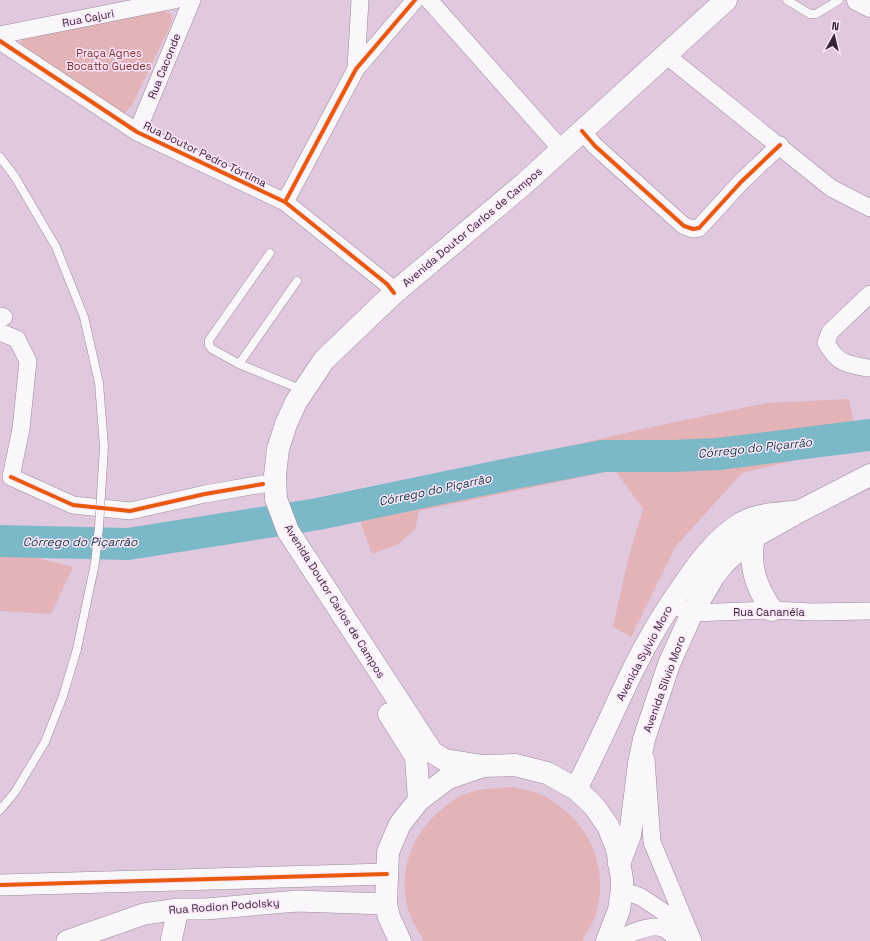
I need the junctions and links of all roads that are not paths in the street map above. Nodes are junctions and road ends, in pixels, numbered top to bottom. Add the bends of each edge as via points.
1 (175, 0) edge
2 (192, 0) edge
3 (360, 0) edge
4 (415, 0) edge
5 (429, 0) edge
6 (704, 0) edge
7 (726, 0) edge
8 (787, 0) edge
9 (839, 0) edge
10 (858, 0) edge
11 (870, 6) edge
12 (0, 35) edge
13 (0, 41) edge
14 (666, 55) junction
15 (356, 69) junction
16 (582, 131) junction
17 (137, 132) junction
18 (558, 145) junction
19 (780, 145) junction
20 (0, 157) edge
21 (285, 202) junction
22 (870, 208) edge
23 (270, 253) dead end
24 (297, 281) dead end
25 (390, 289) junction
26 (870, 294) edge
27 (2, 322) edge
28 (239, 364) junction
29 (870, 368) edge
30 (293, 386) junction
31 (870, 475) edge
32 (5, 480) edge
33 (268, 496) junction
34 (800, 511) junction
35 (283, 533) junction
36 (754, 537) junction
37 (670, 604) junction
38 (772, 610) junction
39 (870, 611) edge
40 (692, 613) junction
41 (644, 739) junction
42 (482, 766) junction
43 (576, 789) junction
44 (419, 800) junction
45 (0, 810) edge
46 (619, 864) junction
47 (387, 874) junction
48 (0, 885) edge
49 (622, 890) junction
50 (386, 904) junction
51 (178, 909) junction
52 (122, 921) junction
53 (67, 941) edge
54 (97, 941) edge
55 (171, 941) edge
56 (400, 941) edge
57 (606, 941) edge
58 (614, 941) edge
59 (680, 941) edge
60 (689, 941) edge
61 (693, 941) edge

1 - 12 street, Rua Cajuri
2 - 17 street, Rua Caconde
3 - 15 street
4 - 15 street
5 - 18 street
6 - 18 main road, Avenida Doutor Carlos de Campos
7 - 14 main road, Avenida Doutor Carlos de Campos
8 - 9 lane via 810,14 816,14
10 - 11 main road
13 - 17 street, Rua Doutor Pedro Tórtima
14 - 16 main road, Avenida Doutor Carlos de Campos
14 - 19 street
15 - 21 street
16 - 18 main road, Avenida Doutor Carlos de Campos
16 - 19 street via 595,146 684,226 693,229 699,228 741,182
17 - 21 street, Rua Doutor Pedro Tórtima
18 - 25 main road, Avenida Doutor Carlos de Campos
19 - 22 street via 831,188
20 - 45 lane, bridge via 15,177 56,247 84,317 99,383 104,447 95,563 77,648 63,696 45,742 15,792
21 - 25 street, Rua Doutor Pedro Tórtima
23 - 28 lane via 210,340 212,349
24 - 28 lane
25 - 30 main road, Avenida Doutor Carlos de Campos via 346,320 313,355
25 - 33 main road, Avenida Doutor Carlos de Campos via 324,360 296,402 278,449 275,475
26 - 29 street via 830,332 826,343 834,356 846,364
27 - 32 street via 17,339 28,361 21,429
28 - 30 lane
30 - 33 main road, Avenida Doutor Carlos de Campos via 274,422 266,448 263,474
31 - 34 main road, Avenida Silvio Moro
32 - 33 street via 73,505 130,510 205,494
33 - 35 main road, Avenida Doutor Carlos de Campos
34 - 36 main road, Avenida Silvio Moro
34 - 37 main road, Avenida Sylvio Moro via 763,514 741,524 724,536 699,562
35 - 42 main road, Avenida Doutor Carlos de Campos via 432,752 445,760
35 - 44 main road, Avenida Doutor Carlos de Campos via 416,757
36 - 38 main road via 752,559 755,578 762,596
36 - 40 main road, Avenida Silvio Moro via 724,562
37 - 40 street, Rua Cananéia
37 - 43 main road, Avenida Sylvio Moro via 633,670
38 - 39 street, Rua Cananéia
38 - 40 street, Rua Cananéia
40 - 41 main road, Avenida Silvio Moro via 669,664
41 - 46 main road, Avenida Silvio Moro via 630,835
41 - 61 street via 652,842
42 - 43 main road via 515,765 547,773
42 - 44 main road via 448,778
43 - 46 main road via 594,806 608,826 617,849
44 - 47 main road via 400,824 388,852
46 - 49 main road
47 - 48 street
47 - 50 main road
49 - 57 main road via 619,910
49 - 60 street via 641,897 671,917
50 - 51 street, Rua Rodion Podolsky via 297,900 206,909
50 - 56 main road
51 - 52 street, Rua Rodion Podolsky via 144,914
51 - 55 street
52 - 53 street, Rua Rodion Podolsky
52 - 54 street
58 - 59 street via 625,935 652,928 664,928

